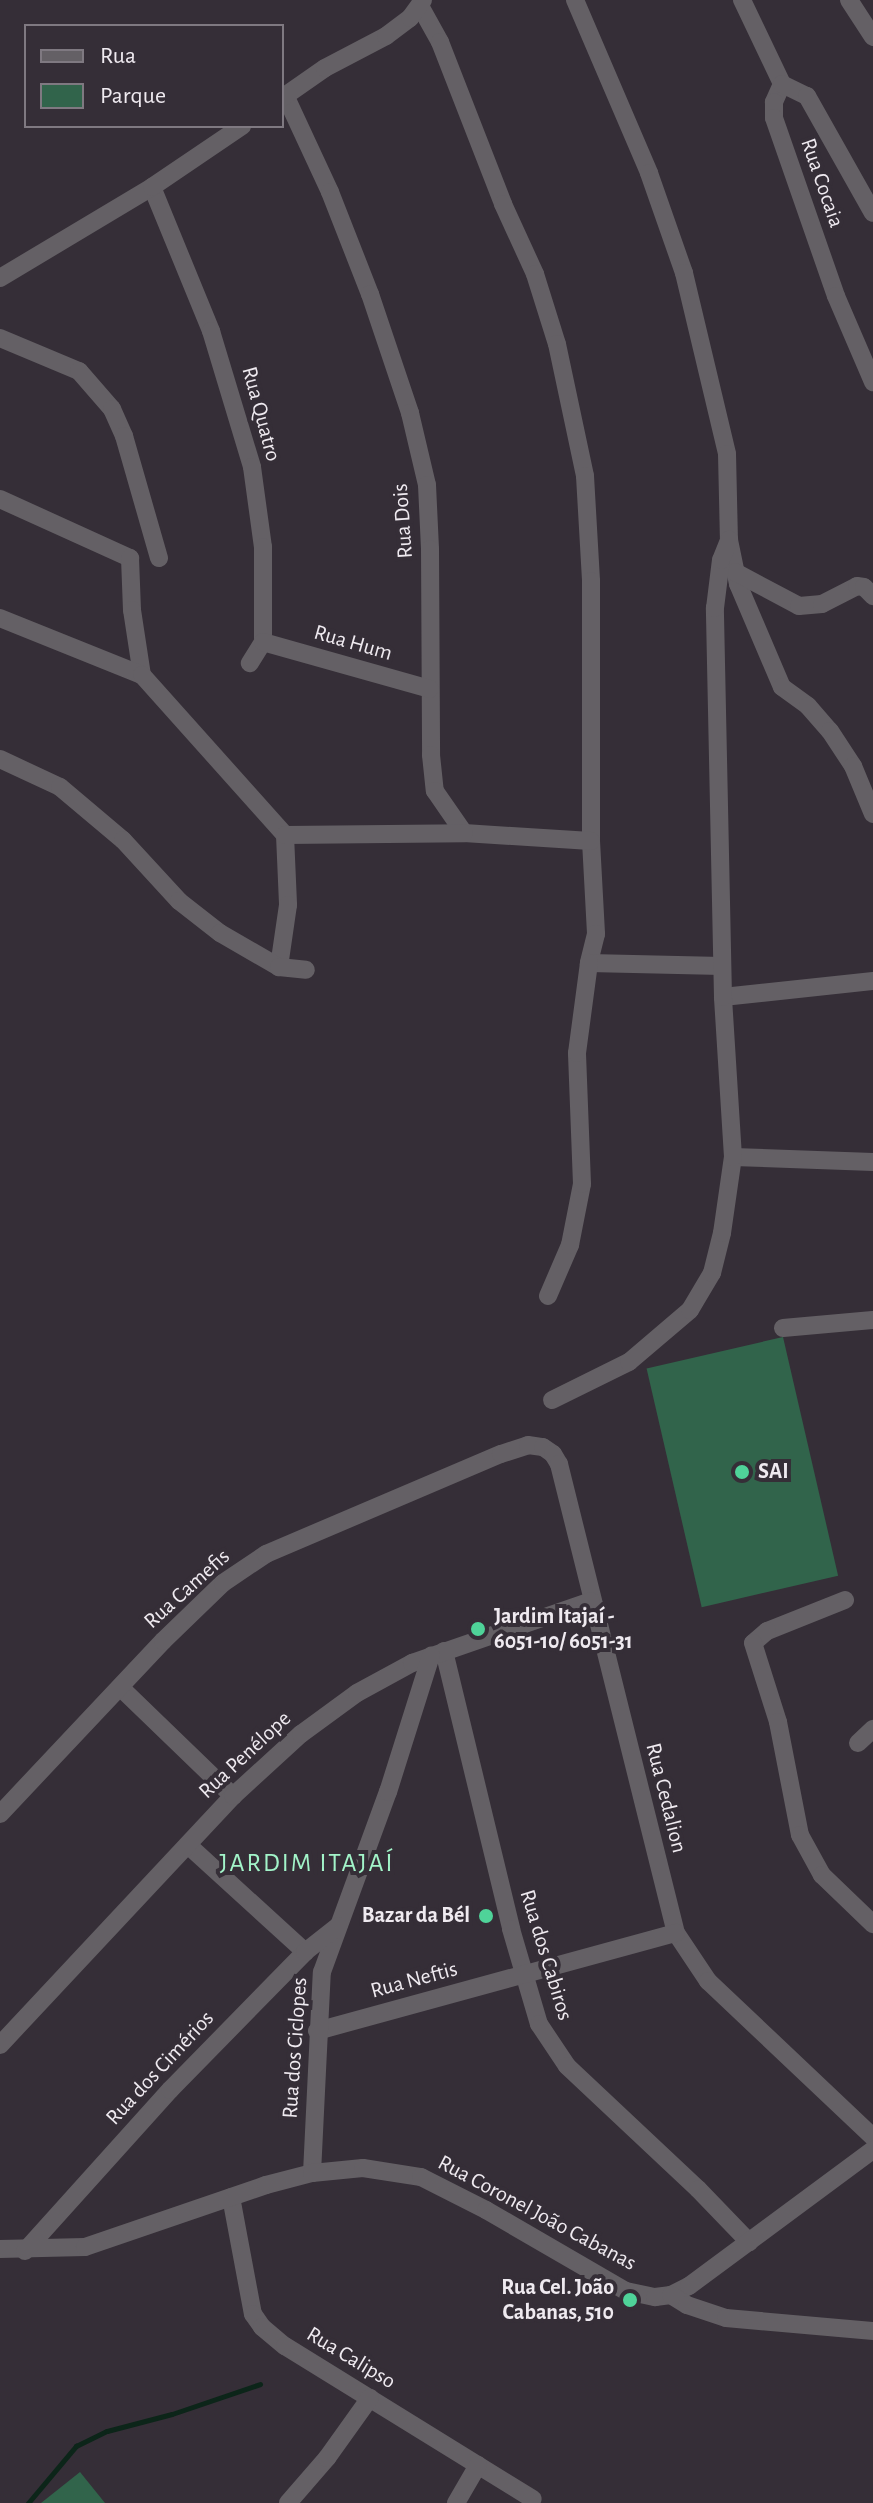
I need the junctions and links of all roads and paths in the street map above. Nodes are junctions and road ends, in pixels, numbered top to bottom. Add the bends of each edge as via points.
1 (742, 0) edge
2 (849, 0) edge
3 (422, 3) edge
4 (581, 3) edge
5 (873, 37) edge
6 (782, 84) junction
7 (284, 97) edge
8 (239, 128) edge
9 (152, 187) junction
10 (873, 213) edge
11 (0, 278) edge
12 (0, 338) edge
13 (873, 382) edge
14 (0, 499) edge
15 (729, 540) junction
16 (159, 558) dead end
17 (735, 572) junction
18 (873, 596) edge
19 (0, 618) edge
20 (263, 642) junction
21 (250, 663) dead end
22 (142, 675) junction
23 (430, 689) junction
24 (0, 759) edge
25 (873, 814) edge
26 (464, 833) junction
27 (285, 835) junction
28 (591, 841) junction
29 (589, 963) junction
30 (722, 966) junction
31 (279, 967) junction
32 (306, 970) dead end
33 (873, 981) edge
34 (723, 997) junction
35 (733, 1157) junction
36 (873, 1162) edge
37 (548, 1296) dead end
38 (873, 1320) edge
39 (783, 1328) dead end
40 (552, 1400) dead end
41 (501, 1454) joint
42 (845, 1600) dead end
43 (591, 1601) junction
44 (437, 1653) junction
45 (121, 1688) junction
46 (873, 1729) edge
47 (858, 1743) dead end
48 (233, 1796) junction
49 (0, 1814) edge
50 (188, 1845) junction
51 (873, 1924) edge
52 (338, 1926) junction
53 (676, 1933) junction
54 (305, 1952) junction
55 (523, 1976) junction
56 (317, 2031) junction
57 (0, 2045) edge
58 (873, 2137) edge
59 (873, 2150) edge
60 (312, 2173) junction
61 (231, 2197) junction
62 (749, 2242) junction
63 (0, 2249) edge
64 (25, 2251) junction
65 (671, 2295) junction
66 (873, 2331) edge
67 (370, 2398) junction
68 (478, 2465) junction
69 (533, 2499) dead end
70 (288, 2503) edge
71 (456, 2503) edge

1 - 6 street
2 - 5 street
3 - 7 street via 386,36
3 - 28 street via 535,274 578,438 588,504
4 - 15 street via 684,273 726,448
6 - 10 street via 807,96
6 - 13 street, Rua Cocaia via 774,118 836,296
7 - 23 street, Rua Dois via 335,204 410,413 429,506
8 - 9 street
9 - 11 street
9 - 20 street, Rua Quatro via 211,331 252,467 263,547
12 - 16 street via 79,371 112,409
14 - 22 street via 130,558
15 - 17 street
15 - 30 street via 715,608
17 - 18 street via 799,606 822,604 857,586
17 - 25 street via 782,687 816,714 843,748
19 - 22 street
20 - 21 street
20 - 23 street, Rua Hum
22 - 27 street
23 - 26 street, Rua Dois via 433,783
24 - 31 street via 60,787 123,840 179,901 220,933
26 - 27 street
26 - 28 street
27 - 31 street via 288,905
28 - 29 street via 596,934
29 - 30 street
29 - 37 street via 577,1053 582,1184 570,1245
30 - 34 street
31 - 32 street
33 - 34 street
34 - 35 street
35 - 36 street
35 - 40 street via 712,1273 690,1310 629,1362
38 - 39 street
41 - 43 street, Rua Cedalion via 528,1445 553,1454
41 - 45 street, Rua Camefis via 266,1554 223,1583
42 - 51 street via 767,1631 753,1643 778,1722 808,1855
43 - 44 street, Rua Penélope
43 - 53 street, Rua Cedalion
44 - 48 street, Rua Penélope via 357,1693 301,1734
44 - 52 street, Rua dos Ciclopes
44 - 55 street, Rua dos Cabiros
45 - 48 street
45 - 49 street, Rua Camefis
46 - 47 street
48 - 50 street, Rua Penélope
50 - 54 street
50 - 57 street, Rua Penélope
52 - 54 street, Rua dos Cimérios
52 - 56 street, Rua dos Ciclopes via 322,1972
53 - 55 street, Rua Neftis
53 - 58 street, Rua Cedalion via 708,1981
54 - 64 street, Rua dos Cimérios via 170,2090
55 - 56 street, Rua Neftis
55 - 62 street, Rua dos Cabiros via 539,2024 567,2066
56 - 60 street, Rua dos Ciclopes
59 - 62 street
60 - 61 street, Rua Coronel João Cabanas
60 - 65 street, Rua Coronel João Cabanas via 363,2168 421,2177 626,2291
61 - 64 street, Rua Coronel João Cabanas via 85,2247
61 - 67 street, Rua Calipso via 256,2320 285,2346
62 - 65 street
63 - 64 street, Rua Coronel João Cabanas
65 - 66 street via 726,2318
67 - 68 street, Rua Calipso
67 - 70 street
68 - 69 street, Rua Calipso
68 - 71 street

